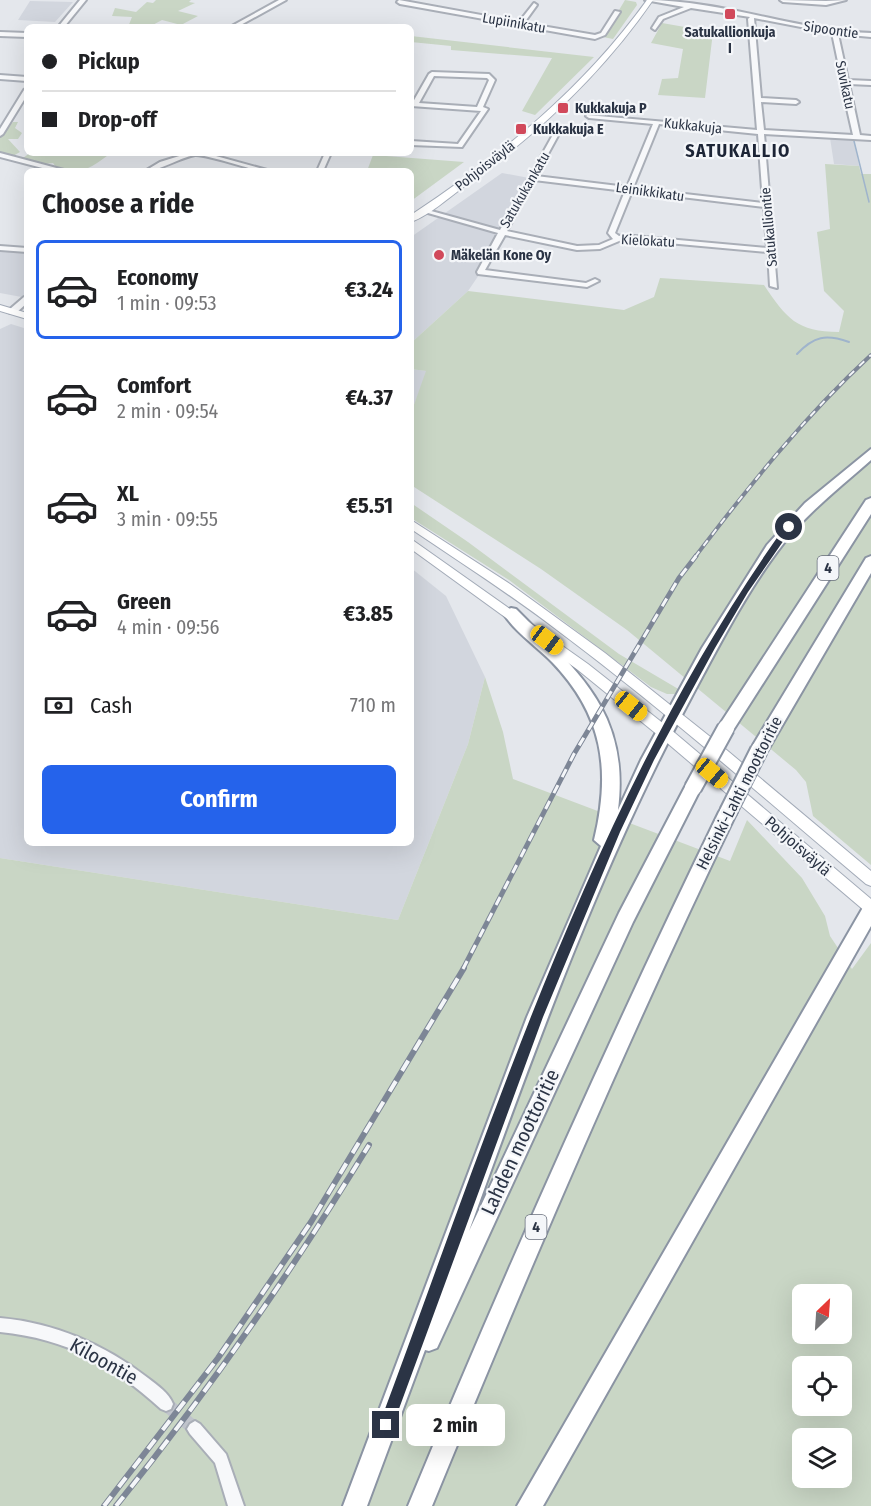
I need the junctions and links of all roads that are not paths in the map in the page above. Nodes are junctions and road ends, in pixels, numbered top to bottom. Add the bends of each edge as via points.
1 (83, 0) edge
2 (283, 0) edge
3 (402, 0) edge
4 (650, 0) edge
5 (783, 0) edge
6 (843, 0) edge
7 (534, 5) dead end
8 (691, 6) junction
9 (617, 12) dead end
10 (753, 16) junction
11 (63, 24) edge
12 (238, 24) edge
13 (520, 24) junction
14 (655, 28) dead end
15 (835, 32) junction
16 (0, 34) edge
17 (24, 35) edge
18 (871, 35) edge
19 (0, 76) edge
20 (24, 79) edge
21 (844, 82) junction
22 (871, 83) edge
23 (24, 95) edge
24 (757, 100) junction
25 (414, 102) edge
26 (796, 102) dead end
27 (414, 104) edge
28 (482, 109) junction
29 (590, 117) dead end
30 (0, 120) edge
31 (10, 121) junction
32 (657, 122) junction
33 (557, 132) dead end
34 (760, 132) junction
35 (0, 134) edge
36 (857, 138) junction
37 (871, 138) edge
38 (414, 142) edge
39 (0, 155) edge
40 (186, 156) edge
41 (209, 156) edge
42 (11, 158) junction
43 (0, 164) edge
44 (50, 168) edge
45 (153, 168) edge
46 (256, 168) edge
47 (533, 178) junction
48 (630, 189) junction
49 (766, 205) junction
50 (424, 211) junction
51 (414, 217) edge
52 (501, 232) junction
53 (617, 238) junction
54 (0, 248) edge
55 (24, 250) edge
56 (770, 250) junction
57 (595, 281) dead end
58 (774, 286) dead end
59 (0, 301) edge
60 (0, 308) edge
61 (23, 309) edge
62 (871, 453) edge
63 (871, 503) edge
64 (414, 526) edge
65 (414, 545) edge
66 (871, 561) edge
67 (511, 613) junction
68 (673, 715) junction
69 (664, 732) junction
70 (871, 880) edge
71 (587, 895) junction
72 (871, 909) edge
73 (871, 933) edge
74 (842, 959) junction
75 (0, 1325) edge
76 (165, 1404) tunnel mouth
77 (195, 1429) tunnel mouth
78 (358, 1498) edge
79 (236, 1506) edge
80 (420, 1506) edge
81 (529, 1506) edge

1 - 11 street
2 - 12 street
3 - 13 street, Lupiinikatu
4 - 8 street, Sipoontie
4 - 50 main road, Pohjoisväylä via 591,75 539,124
5 - 6 street
7 - 13 street
8 - 10 street, Sipoontie via 717,7
8 - 14 street via 661,18
9 - 13 street, Lupiinikatu via 603,34 595,36
10 - 15 street, Sipoontie
10 - 24 street, Satukalliontie
15 - 18 street, Sipoontie
15 - 21 street, Suvikatu
16 - 17 street
19 - 20 street
21 - 22 street
21 - 36 street, Suvikatu
23 - 31 street
24 - 26 street
24 - 34 street, Satukalliontie
25 - 28 street via 432,74 489,76 492,80
27 - 28 street
28 - 38 street via 460,146
29 - 32 street, Kukkakuja
30 - 31 street
31 - 35 street
32 - 34 street, Kukkakuja
32 - 48 street
33 - 47 street, Satukukankatu
34 - 36 street, Kukkakuja
34 - 49 street, Satukalliontie
36 - 37 street, Kukkakuja
39 - 42 street
40 - 45 street
41 - 46 street
42 - 43 street
42 - 44 street
47 - 48 street, Leinikkikatu
47 - 52 street, Satukukankatu
48 - 49 street, Leinikkikatu
48 - 53 street via 611,233
49 - 56 street, Satukalliontie
50 - 51 main road, Pohjoisväylä
50 - 52 street, Kielokatu
52 - 53 street, Kielokatu via 577,248 600,247
52 - 57 street, Satukukankatu via 481,272 587,285
53 - 56 street, Kielokatu
54 - 55 street
56 - 58 street, Satukalliontie
59 - 61 main road
60 - 61 main road
62 - 68 highway via 810,506 772,548
63 - 78 highway, Lahden moottoritie / 4, bridge via 785,633 693,788 505,1172
64 - 68 main road, Pohjoisväylä via 488,573
65 - 67 main road, Pohjoisväylä
66 - 80 highway, Helsinki-Lahti moottoritie / 4, bridge via 759,750 661,951 523,1256
67 - 69 main road, Pohjoisväylä
67 - 71 highway via 578,682 591,700 606,735 613,776 610,805
68 - 69 highway
68 - 70 main road, Pohjoisväylä
69 - 71 highway
69 - 72 main road, Pohjoisväylä
71 - 78 highway via 537,1017
72 - 74 highway
73 - 74 highway
74 - 81 highway
75 - 76 street, Kiloontie via 53,1334 88,1347 146,1385
77 - 79 street via 221,1459

